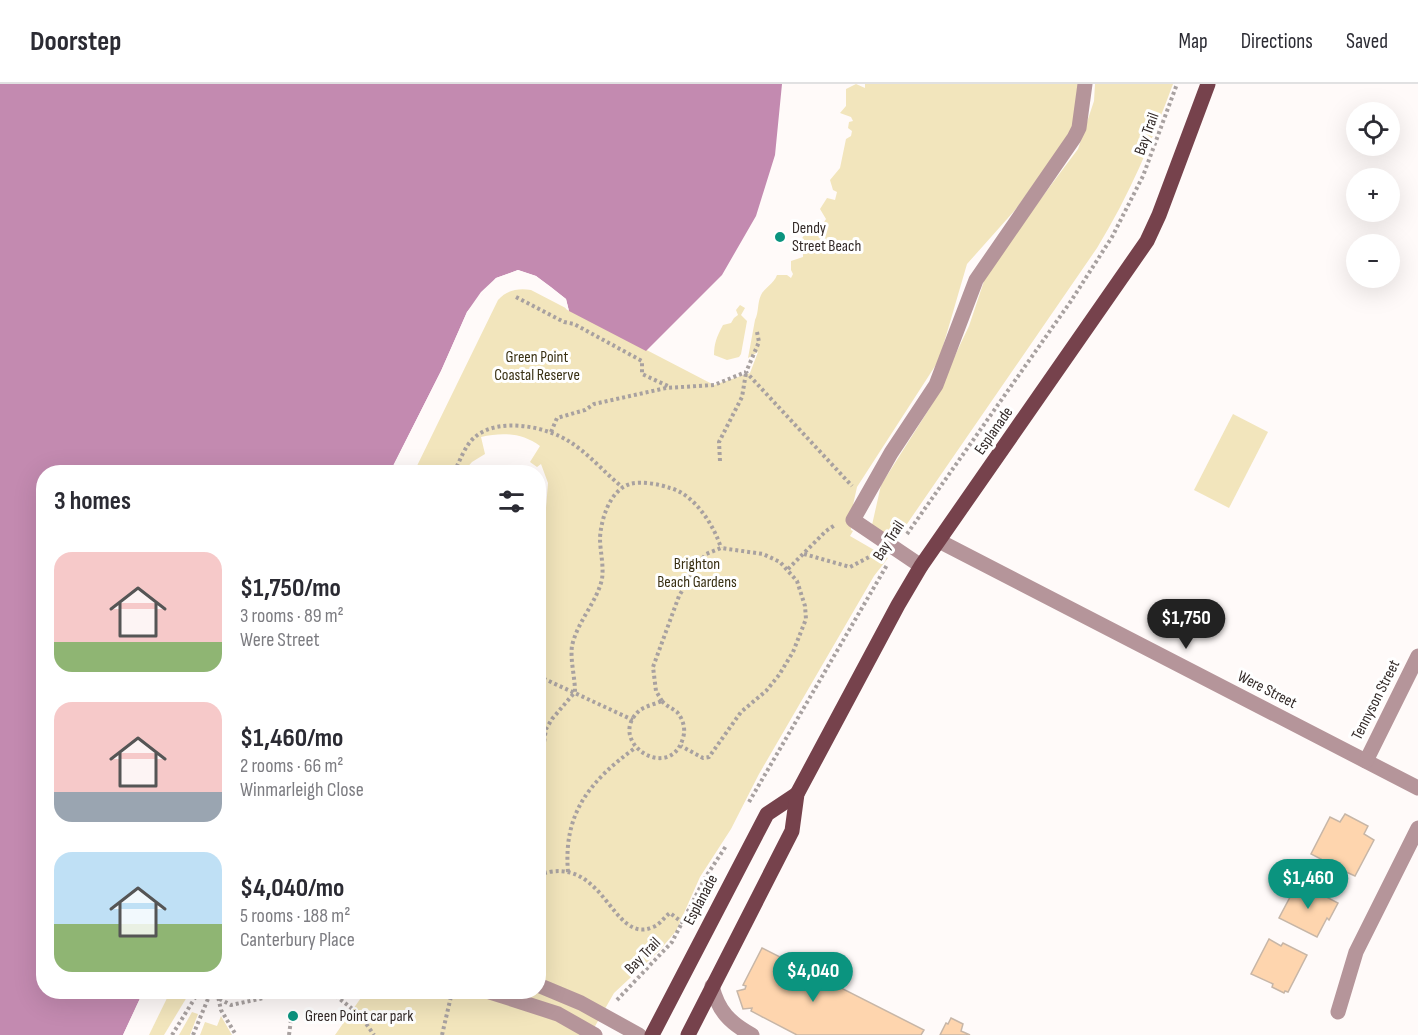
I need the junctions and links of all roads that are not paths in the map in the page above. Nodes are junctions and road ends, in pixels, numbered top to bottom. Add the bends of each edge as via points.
1 (1085, 84) edge
2 (1208, 84) edge
3 (939, 541) junction
4 (921, 566) junction
5 (1418, 656) edge
6 (1366, 761) junction
7 (1418, 788) edge
8 (797, 794) junction
9 (1418, 828) edge
10 (712, 986) junction
11 (546, 988) edge
12 (512, 999) edge
13 (1338, 1012) dead end
14 (595, 1035) edge
15 (639, 1035) edge
16 (652, 1035) edge
17 (688, 1035) edge
18 (752, 1035) edge

1 - 4 street via 1074,138 976,280 936,385 853,520
2 - 3 main road, Esplanade via 1147,241
3 - 4 main road, Esplanade
3 - 6 street, Were Street
4 - 8 main road, Esplanade
5 - 6 street, Tennyson Street
6 - 7 street, Were Street
8 - 10 main road, Esplanade via 792,831
8 - 16 main road, Esplanade via 767,814
9 - 13 street via 1356,952
10 - 17 main road, Esplanade
10 - 18 street via 724,1015
11 - 15 street
12 - 14 street via 558,1014

